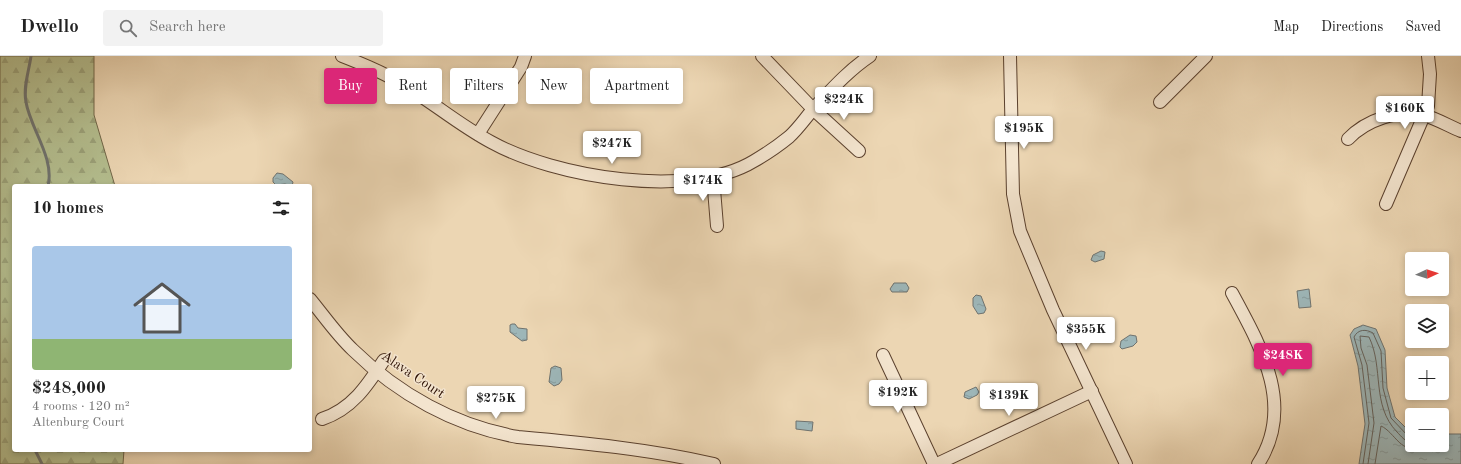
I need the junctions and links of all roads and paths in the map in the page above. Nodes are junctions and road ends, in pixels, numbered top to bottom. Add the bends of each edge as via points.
1 (342, 56) edge
2 (525, 56) edge
3 (762, 56) edge
4 (870, 56) edge
5 (1010, 56) edge
6 (1206, 56) edge
7 (1428, 56) edge
8 (1160, 102) dead end
9 (814, 109) junction
10 (1425, 116) junction
11 (1461, 131) edge
12 (478, 134) junction
13 (1348, 139) dead end
14 (859, 151) dead end
15 (713, 177) junction
16 (1386, 204) dead end
17 (716, 226) dead end
18 (1232, 293) dead end
19 (312, 301) edge
20 (883, 355) dead end
21 (384, 360) dead end
22 (377, 371) junction
23 (1092, 391) junction
24 (322, 419) dead end
25 (714, 464) edge
26 (935, 464) edge
27 (1126, 464) edge
28 (1258, 464) edge

1 - 12 street via 395,80
2 - 12 street via 521,67
3 - 9 street
4 - 9 street via 848,74
5 - 23 street via 1014,194 1020,231 1053,310
6 - 8 street
7 - 10 street via 1430,94
9 - 14 street
9 - 15 street via 778,145 742,167
10 - 11 street
10 - 13 street via 1413,114 1386,117 1364,125
10 - 16 street
12 - 15 street via 491,143 525,158 559,169 648,181
15 - 17 street
18 - 28 street via 1254,334 1273,387 1274,422
19 - 22 street, Alava Court via 352,349
20 - 26 street
21 - 22 street
22 - 24 street via 349,406
22 - 25 street, Alava Court via 428,406 466,423 504,435 647,450
23 - 26 street
23 - 27 street

